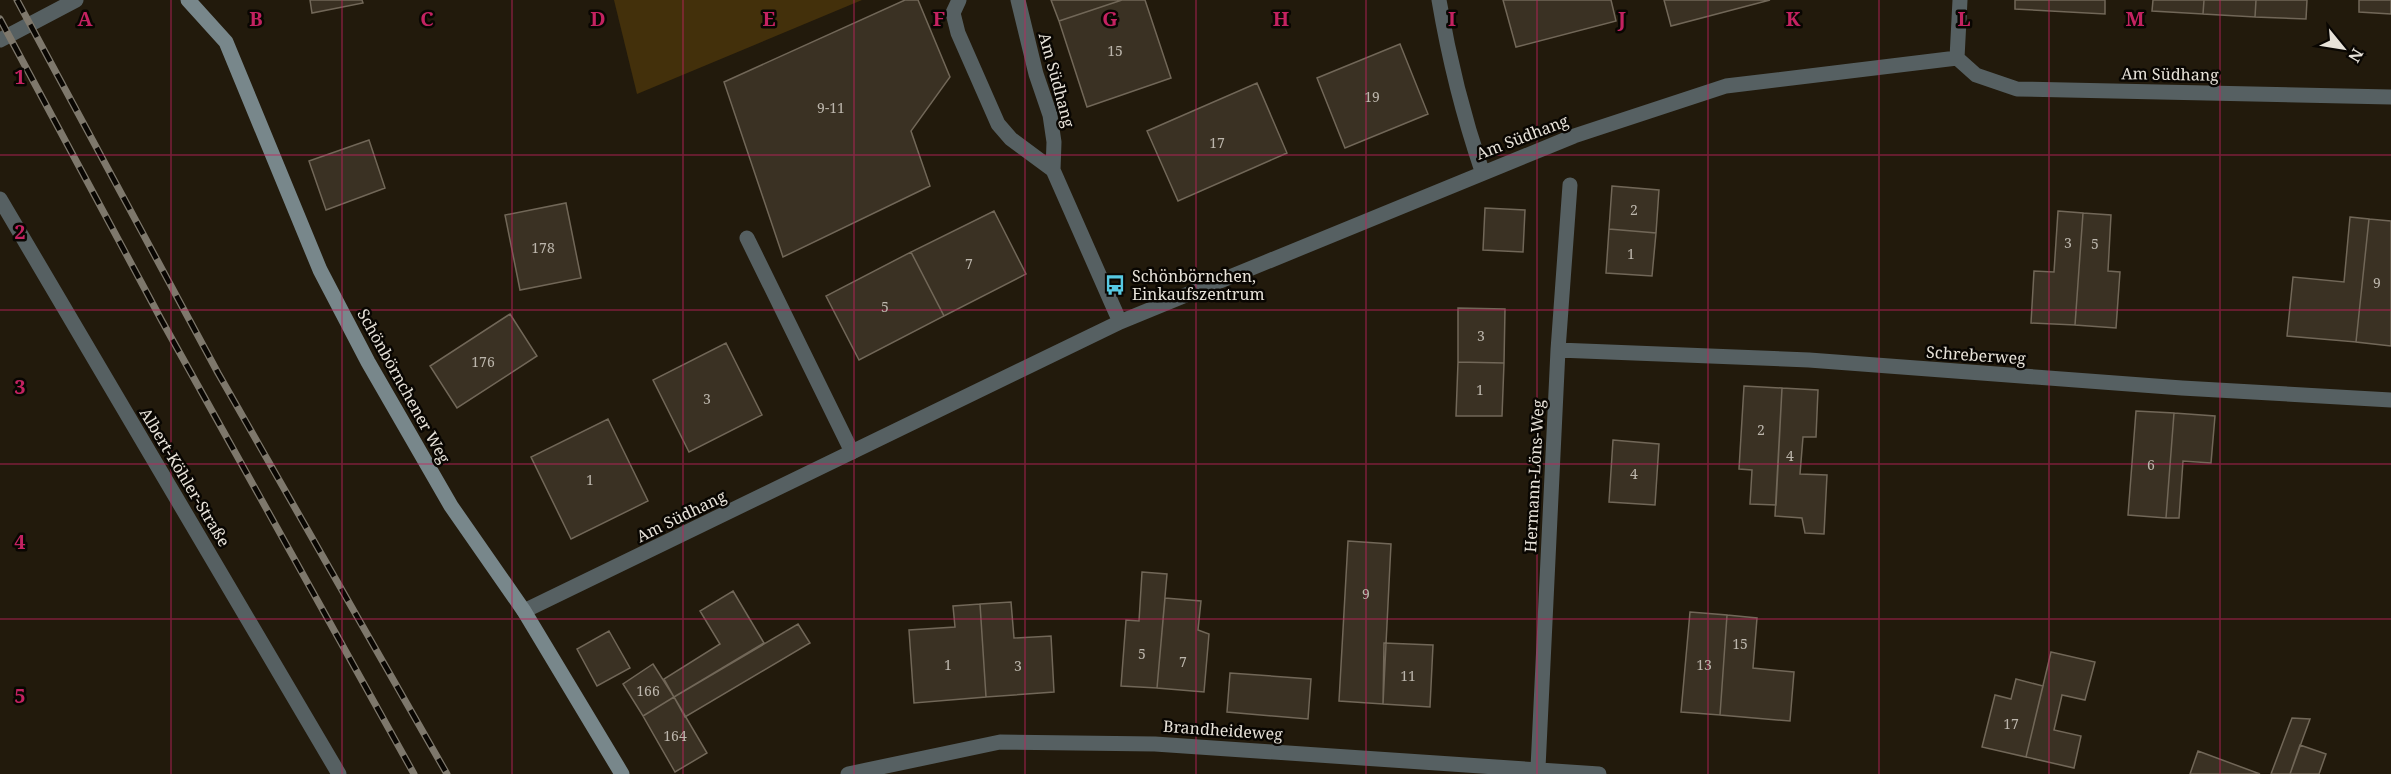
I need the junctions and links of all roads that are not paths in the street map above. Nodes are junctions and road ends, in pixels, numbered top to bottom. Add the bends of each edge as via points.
1 (76, 0) edge
2 (188, 0) edge
3 (959, 0) edge
4 (1018, 0) edge
5 (1439, 0) edge
6 (1959, 0) edge
7 (0, 40) edge
8 (1957, 58) junction
9 (2391, 98) edge
10 (1053, 170) junction
11 (1482, 171) junction
12 (1570, 185) dead end
13 (0, 199) edge
14 (747, 238) dead end
15 (1120, 322) junction
16 (1558, 350) junction
17 (2391, 400) edge
18 (852, 452) junction
19 (524, 612) junction
20 (1538, 768) junction
21 (339, 774) edge
22 (622, 774) edge
23 (848, 774) edge
24 (1599, 774) edge

1 - 7 street
2 - 19 street, Schönbörnchener Weg via 226,42 320,270 368,362 451,506
3 - 10 street, Am Südhang via 953,13 958,33 998,124 1011,139
4 - 10 street, Am Südhang via 1050,115
5 - 11 street via 1459,99
6 - 8 street
8 - 9 street, Am Südhang via 1976,75 2017,89
8 - 11 street, Am Südhang via 1726,86
10 - 15 street, Am Südhang
11 - 15 street, Am Südhang
12 - 16 street, Hermann-Löns-Weg
13 - 21 street, Albert-Köhler-Straße
14 - 18 street
15 - 18 street, Am Südhang
16 - 17 street, Schreberweg via 1809,360
16 - 20 street, Hermann-Löns-Weg
18 - 19 street, Am Südhang
19 - 22 street, Schönbörnchener Weg
20 - 23 street, Brandheideweg via 1155,744 1000,742
20 - 24 street, Brandheideweg

